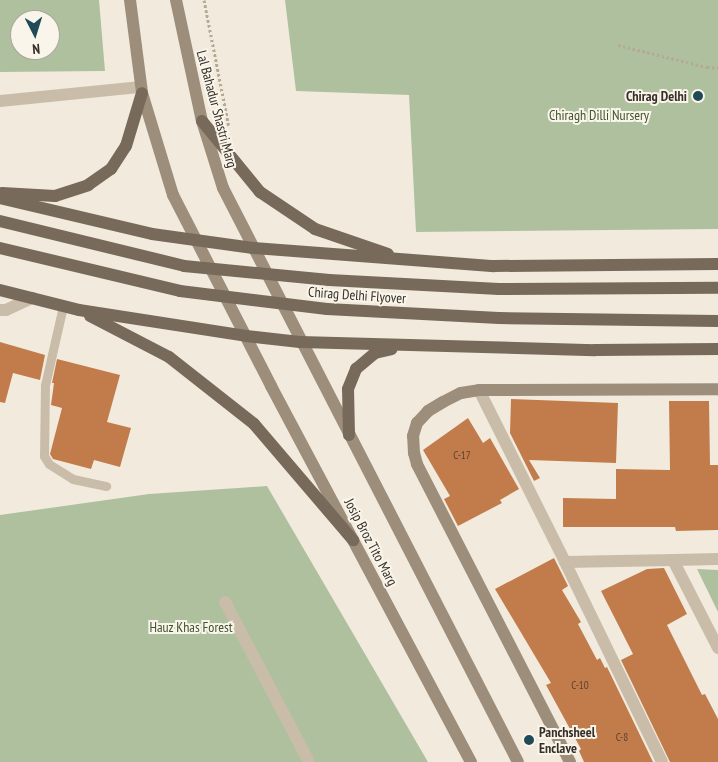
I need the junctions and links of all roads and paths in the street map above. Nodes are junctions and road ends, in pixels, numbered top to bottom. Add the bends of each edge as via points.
1 (130, 0) edge
2 (176, 0) edge
3 (204, 0) edge
4 (618, 45) dead end
5 (718, 68) edge
6 (141, 90) junction
7 (0, 101) edge
8 (202, 121) junction
9 (230, 132) dead end
10 (0, 193) edge
11 (0, 198) edge
12 (0, 221) edge
13 (196, 240) junction
14 (0, 248) edge
15 (253, 248) junction
16 (407, 260) junction
17 (718, 264) edge
18 (718, 288) edge
19 (0, 290) edge
20 (32, 298) junction
21 (63, 306) junction
22 (0, 310) edge
23 (79, 310) junction
24 (718, 320) edge
25 (246, 336) junction
26 (300, 342) junction
27 (409, 345) junction
28 (718, 349) edge
29 (718, 389) edge
30 (479, 390) junction
31 (349, 435) junction
32 (106, 486) dead end
33 (353, 540) junction
34 (718, 559) edge
35 (673, 560) junction
36 (565, 562) junction
37 (225, 602) dead end
38 (718, 648) edge
39 (309, 762) edge
40 (471, 762) edge
41 (518, 762) edge
42 (570, 762) edge
43 (662, 762) edge

1 - 6 main road
2 - 8 main road, Lal Bahadur Shastri Marg
3 - 9 path, Lal Bahadur Shastri Marg
4 - 5 path
6 - 7 street
6 - 10 main road via 126,146 111,169 88,186 55,196
6 - 13 main road via 173,195
8 - 15 main road, Lal Bahadur Shastri Marg via 223,188
8 - 16 main road via 260,192 315,229
11 - 13 main road via 152,234
12 - 18 main road, Chirag Delhi Flyover, bridge via 184,266 319,280 499,289
13 - 15 main road
13 - 25 main road, Josip Broz Tito Marg
14 - 24 main road, Chirag Delhi Flyover, bridge via 180,291 327,309 500,318
15 - 16 main road
15 - 26 main road, Lal Bahadur Shastri Marg
16 - 17 main road via 494,266
19 - 20 main road
20 - 21 main road
20 - 22 street
21 - 23 main road
21 - 32 lane via 45,385 44,456 50,464 73,479
23 - 25 main road
23 - 33 main road via 169,357 254,424
25 - 26 main road
25 - 33 main road, Josip Broz Tito Marg
26 - 27 main road
26 - 31 main road
27 - 28 main road via 595,350
27 - 31 main road via 375,353 356,369 348,389
29 - 30 main road
30 - 36 street
30 - 42 main road via 461,393 428,411 417,423 413,436 414,453
31 - 41 main road
33 - 40 main road, Josip Broz Tito Marg
34 - 35 street
35 - 36 street
35 - 38 street
36 - 43 street
37 - 39 street

